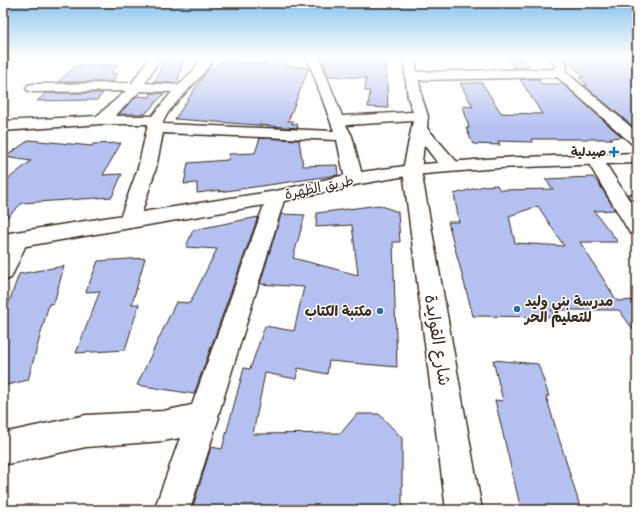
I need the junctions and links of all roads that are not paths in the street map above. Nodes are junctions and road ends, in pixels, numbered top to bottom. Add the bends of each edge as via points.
1 (140, 81) edge
2 (190, 81) edge
3 (322, 81) edge
4 (413, 81) edge
5 (569, 81) edge
6 (136, 87) junction
7 (33, 88) dead end
8 (183, 89) junction
9 (101, 120) junction
10 (337, 121) junction
11 (420, 123) junction
12 (156, 124) junction
13 (3, 126) edge
14 (344, 136) junction
15 (637, 140) edge
16 (637, 158) edge
17 (594, 159) junction
18 (451, 166) junction
19 (412, 170) junction
20 (354, 179) junction
21 (276, 197) junction
22 (129, 221) junction
23 (637, 228) edge
24 (10, 241) edge
25 (3, 272) edge
26 (204, 418) junction
27 (3, 449) edge
28 (172, 510) edge
29 (464, 510) edge

1 - 6 street
2 - 8 street
3 - 10 street
4 - 11 street
5 - 15 street
6 - 7 street
6 - 8 street
6 - 9 street
8 - 12 street via 165,108
9 - 12 street
9 - 13 street
10 - 11 street
10 - 14 street
11 - 18 street
11 - 19 street
12 - 14 street
12 - 22 street via 148,168
14 - 20 street
16 - 17 street, طريق الظهرة
17 - 18 street, طريق الظهرة
17 - 23 street
18 - 19 street, طريق الظهرة
19 - 20 street, طريق الظهرة
19 - 29 street, شارع القوايدة
20 - 21 street, طريق الظهرة
21 - 22 street, طريق الظهرة
21 - 26 street
22 - 24 street, طريق الظهرة
24 - 25 street
26 - 27 street via 163,426 86,431
26 - 28 street

